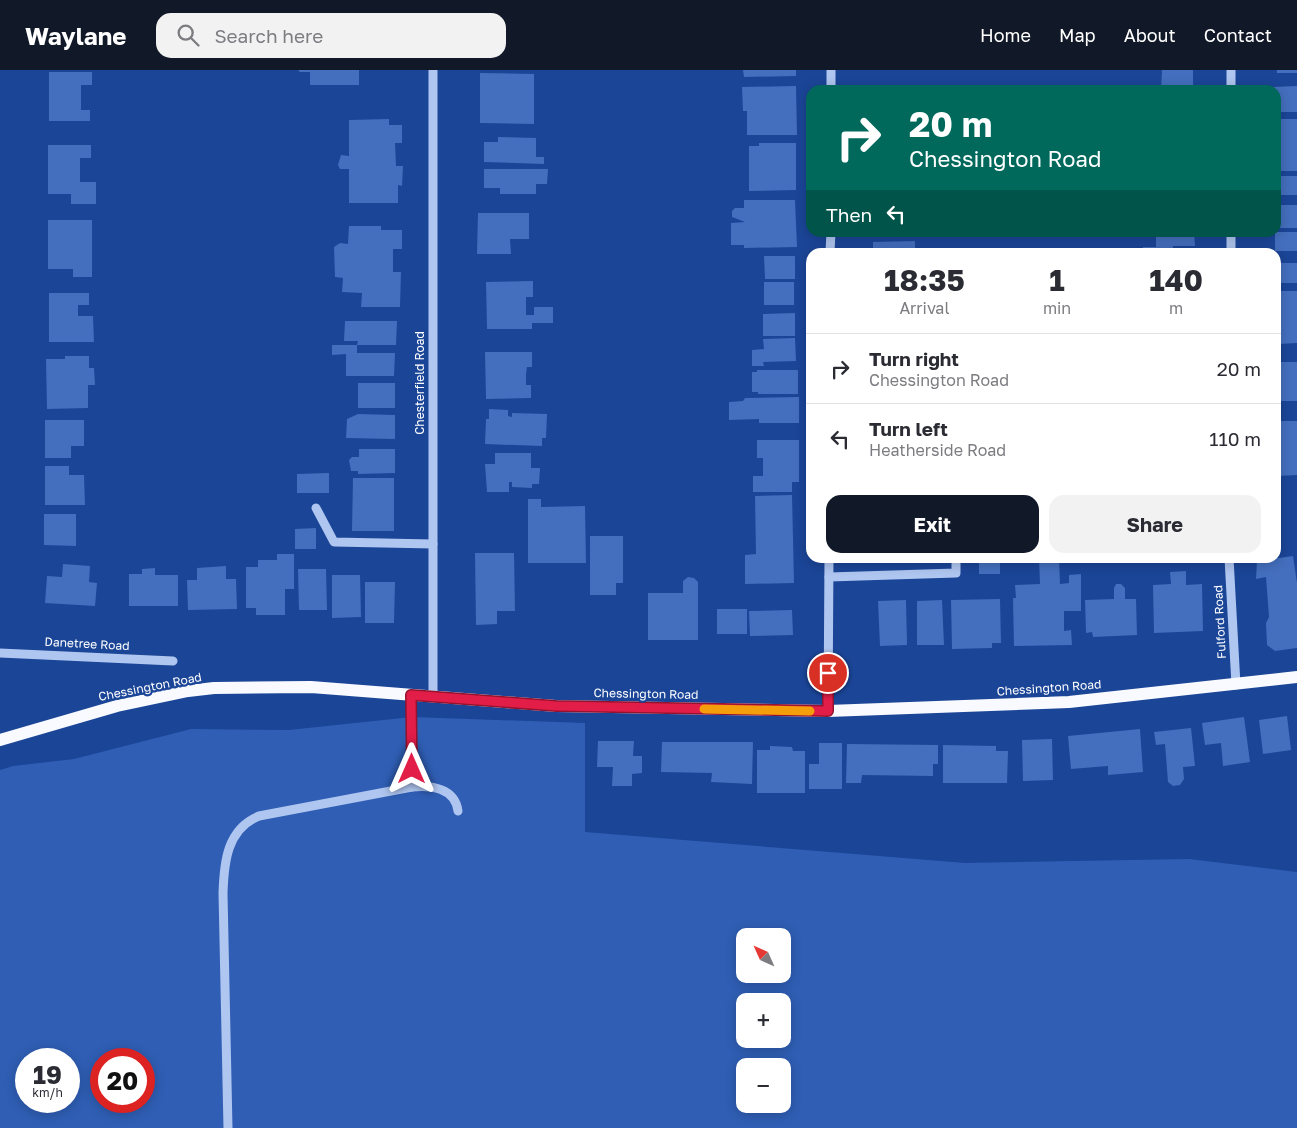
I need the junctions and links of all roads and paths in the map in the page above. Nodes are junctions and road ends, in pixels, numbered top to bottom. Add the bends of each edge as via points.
1 (433, 70) edge
2 (831, 70) edge
3 (1231, 70) edge
4 (831, 85) edge
5 (1231, 85) edge
6 (316, 508) dead end
7 (433, 544) junction
8 (829, 563) edge
9 (956, 563) edge
10 (1229, 563) edge
11 (829, 577) junction
12 (0, 653) edge
13 (173, 661) dead end
14 (1297, 677) edge
15 (1236, 685) junction
16 (411, 695) junction
17 (433, 697) junction
18 (828, 711) junction
19 (0, 740) edge
20 (412, 787) junction
21 (458, 811) dead end
22 (228, 1128) edge

1 - 7 street, Chesterfield Road
2 - 4 street
3 - 5 street
6 - 7 street via 334,542
7 - 17 street, Chesterfield Road
8 - 11 street
9 - 11 street via 956,573
10 - 15 street, Fulford Road
11 - 18 street
12 - 13 street, Danetree Road
14 - 15 main road, Chessington Road
15 - 18 main road, Chessington Road via 1069,702
16 - 17 main road, Chessington Road
16 - 19 main road, Chessington Road via 311,687 214,688 117,706
16 - 20 street
17 - 18 main road, Chessington Road via 556,706
20 - 21 street via 430,786 444,791 454,799
20 - 22 street via 259,816 241,828 231,842 225,861 223,893

